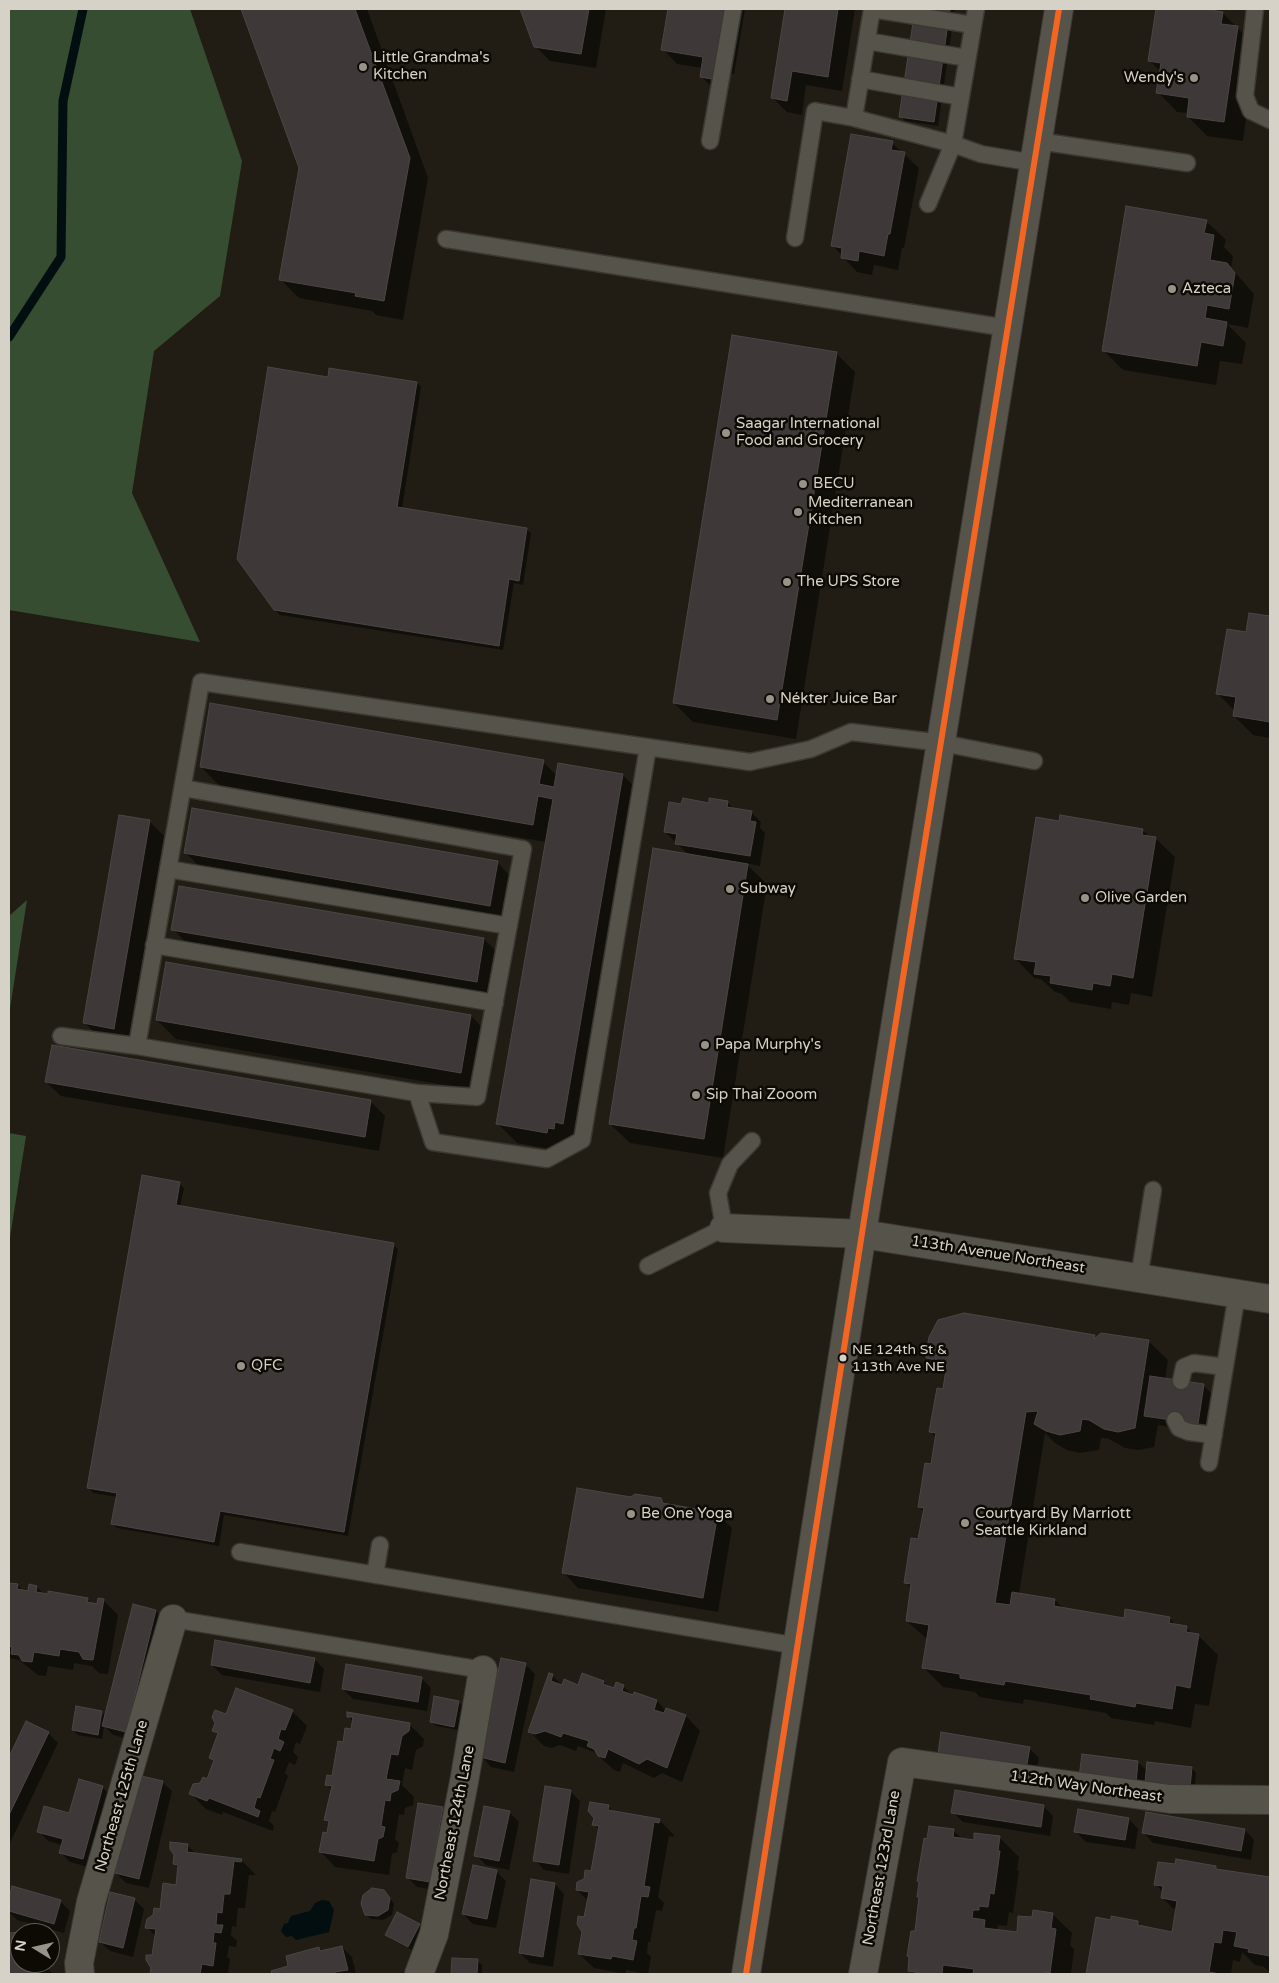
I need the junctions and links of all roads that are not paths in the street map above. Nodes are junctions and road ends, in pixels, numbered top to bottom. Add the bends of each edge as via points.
1 (733, 9) edge
2 (872, 9) edge
3 (976, 9) edge
4 (1059, 9) edge
5 (1255, 9) edge
6 (973, 25) junction
7 (867, 41) junction
8 (967, 58) junction
9 (860, 80) junction
10 (961, 96) junction
11 (854, 118) junction
12 (1270, 120) edge
13 (710, 141) dead end
14 (953, 144) junction
15 (1036, 152) junction
16 (1187, 163) dead end
17 (928, 204) dead end
18 (795, 238) dead end
19 (446, 240) dead end
20 (1007, 328) junction
21 (942, 743) junction
22 (648, 748) junction
23 (1034, 761) dead end
24 (183, 788) junction
25 (168, 869) junction
26 (509, 926) junction
27 (154, 945) junction
28 (495, 1003) junction
29 (61, 1036) dead end
30 (137, 1046) junction
31 (417, 1093) junction
32 (752, 1141) dead end
33 (1153, 1190) dead end
34 (724, 1228) junction
35 (862, 1234) junction
36 (648, 1266) dead end
37 (1139, 1278) junction
38 (1237, 1294) junction
39 (1270, 1299) edge
40 (1225, 1367) junction
41 (1181, 1381) dead end
42 (1175, 1420) dead end
43 (1214, 1435) junction
44 (1209, 1463) dead end
45 (380, 1545) dead end
46 (240, 1552) dead end
47 (375, 1575) junction
48 (172, 1619) joint
49 (798, 1646) junction
50 (483, 1670) joint
51 (902, 1762) joint
52 (1270, 1800) edge
53 (80, 1974) edge
54 (419, 1974) edge
55 (746, 1974) edge
56 (863, 1974) edge

1 - 13 lane
2 - 6 lane
2 - 7 lane
3 - 6 lane
4 - 15 main road
5 - 12 lane via 1245,96 1251,111
6 - 8 lane
7 - 8 lane
7 - 9 lane
8 - 10 lane
9 - 10 lane
9 - 11 lane
10 - 14 lane
11 - 14 lane
11 - 18 lane via 815,111
14 - 15 lane via 981,154
14 - 17 lane
15 - 16 lane
15 - 20 main road
19 - 20 lane
20 - 21 main road
21 - 22 lane via 851,732 811,749 750,762
21 - 23 lane
21 - 35 main road
22 - 24 lane via 201,682
22 - 31 lane via 582,1140 548,1159 433,1142
24 - 25 lane
24 - 26 lane via 523,849
25 - 26 lane
25 - 27 lane
26 - 28 lane
27 - 28 lane
27 - 30 lane
28 - 31 lane via 477,1097
29 - 30 lane
30 - 31 lane
32 - 34 lane via 730,1164 718,1193
33 - 37 lane
34 - 35 main road, 113th Avenue Northeast
34 - 36 lane
35 - 37 main road, 113th Avenue Northeast
35 - 49 main road
37 - 38 main road, 113th Avenue Northeast
38 - 39 main road, 113th Avenue Northeast
38 - 40 lane
40 - 41 lane via 1194,1363 1184,1367
40 - 43 lane
42 - 43 lane via 1179,1428 1189,1432
43 - 44 lane
45 - 47 lane
46 - 47 lane
47 - 49 lane
48 - 50 lane
48 - 53 main road, Northeast 125th Lane via 92,1902 79,1963
49 - 55 main road
50 - 54 main road, Northeast 124th Lane via 434,1934
51 - 52 main road, 112th Way Northeast via 1170,1799
51 - 56 main road, Northeast 123rd Lane

